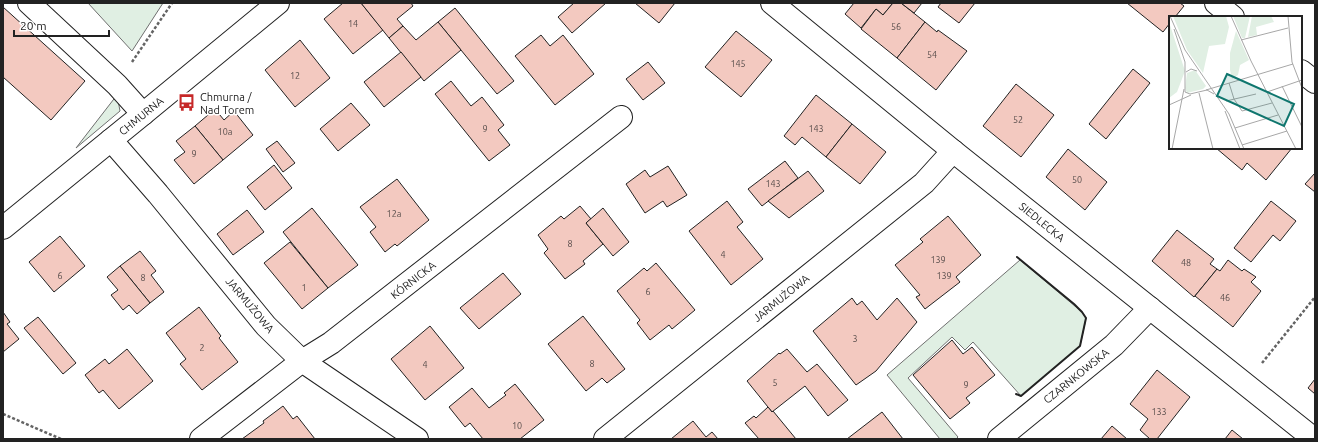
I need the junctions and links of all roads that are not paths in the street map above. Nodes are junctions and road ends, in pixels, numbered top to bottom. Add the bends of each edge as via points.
1 (29, 3) edge
2 (278, 3) edge
3 (1216, 3) edge
4 (781, 6) edge
5 (1232, 16) edge
6 (1302, 72) edge
7 (1315, 82) edge
8 (143, 114) junction
9 (621, 117) dead end
10 (111, 140) junction
11 (953, 151) junction
12 (3, 228) edge
13 (1150, 308) junction
14 (302, 361) junction
15 (201, 439) edge
16 (417, 439) edge
17 (605, 439) edge
18 (999, 439) edge
19 (1314, 439) edge

1 - 8 street via 117,85
2 - 8 street, CHMURNA
3 - 5 street
4 - 11 street, SIEDLECKA
6 - 7 street
8 - 10 street, CHMURNA
9 - 14 street, KÓRNICKA via 331,343
10 - 12 street, CHMURNA
10 - 14 street, JARMUŻOWA via 266,326
11 - 13 street, SIEDLECKA
11 - 17 street, JARMUŻOWA via 924,183
13 - 18 street, CZARNKOWSKA via 1114,345
13 - 19 street, SIEDLECKA
14 - 15 street, KÓRNICKA
14 - 16 street, JARMUŻOWA

